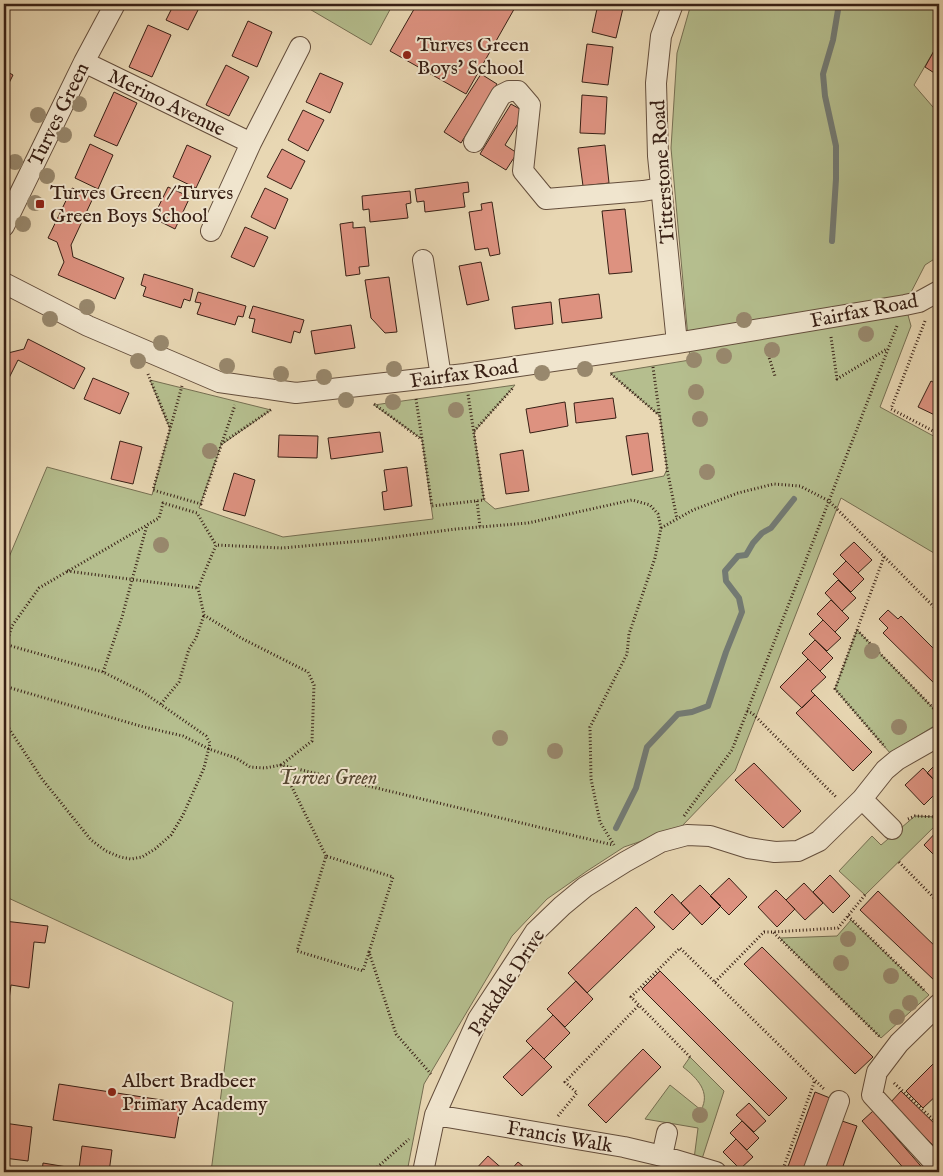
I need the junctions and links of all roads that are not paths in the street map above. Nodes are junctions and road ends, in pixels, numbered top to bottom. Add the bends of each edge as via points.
1 (115, 4) edge
2 (673, 4) edge
3 (300, 47) dead end
4 (84, 62) junction
5 (474, 142) dead end
6 (251, 143) junction
7 (661, 188) junction
8 (4, 226) edge
9 (211, 231) dead end
10 (423, 260) dead end
11 (4, 284) edge
12 (937, 292) edge
13 (677, 343) junction
14 (441, 377) junction
15 (939, 736) edge
16 (862, 799) junction
17 (892, 829) dead end
18 (939, 1004) edge
19 (834, 1097) road end
20 (435, 1114) junction
21 (667, 1133) dead end
22 (662, 1156) junction
23 (939, 1168) edge
24 (423, 1172) edge
25 (716, 1172) edge
26 (813, 1172) edge

1 - 4 street, Turves Green
2 - 7 street, Titterstone Road via 661,36 656,83
3 - 6 street, Merino Avenue
4 - 6 street, Merino Avenue
4 - 8 street, Turves Green
5 - 7 street via 501,95 518,91 530,105 523,171 546,200
6 - 9 street, Merino Avenue
7 - 13 street, Titterstone Road
10 - 14 street
11 - 14 street, Fairfax Road via 88,326 219,382 296,393
12 - 13 street, Fairfax Road via 905,305
13 - 14 street, Fairfax Road
15 - 16 street, Parkdale Drive via 897,760
16 - 17 street
16 - 20 street, Parkdale Drive via 819,841 798,851 775,852 748,848 710,836 687,835 661,842 585,887 535,932 478,1019
18 - 23 street via 893,1050 879,1069 872,1095
19 - 26 street
20 - 22 street, Francis Walk
20 - 24 street, Parkdale Drive
21 - 22 street
22 - 25 street, Francis Walk

